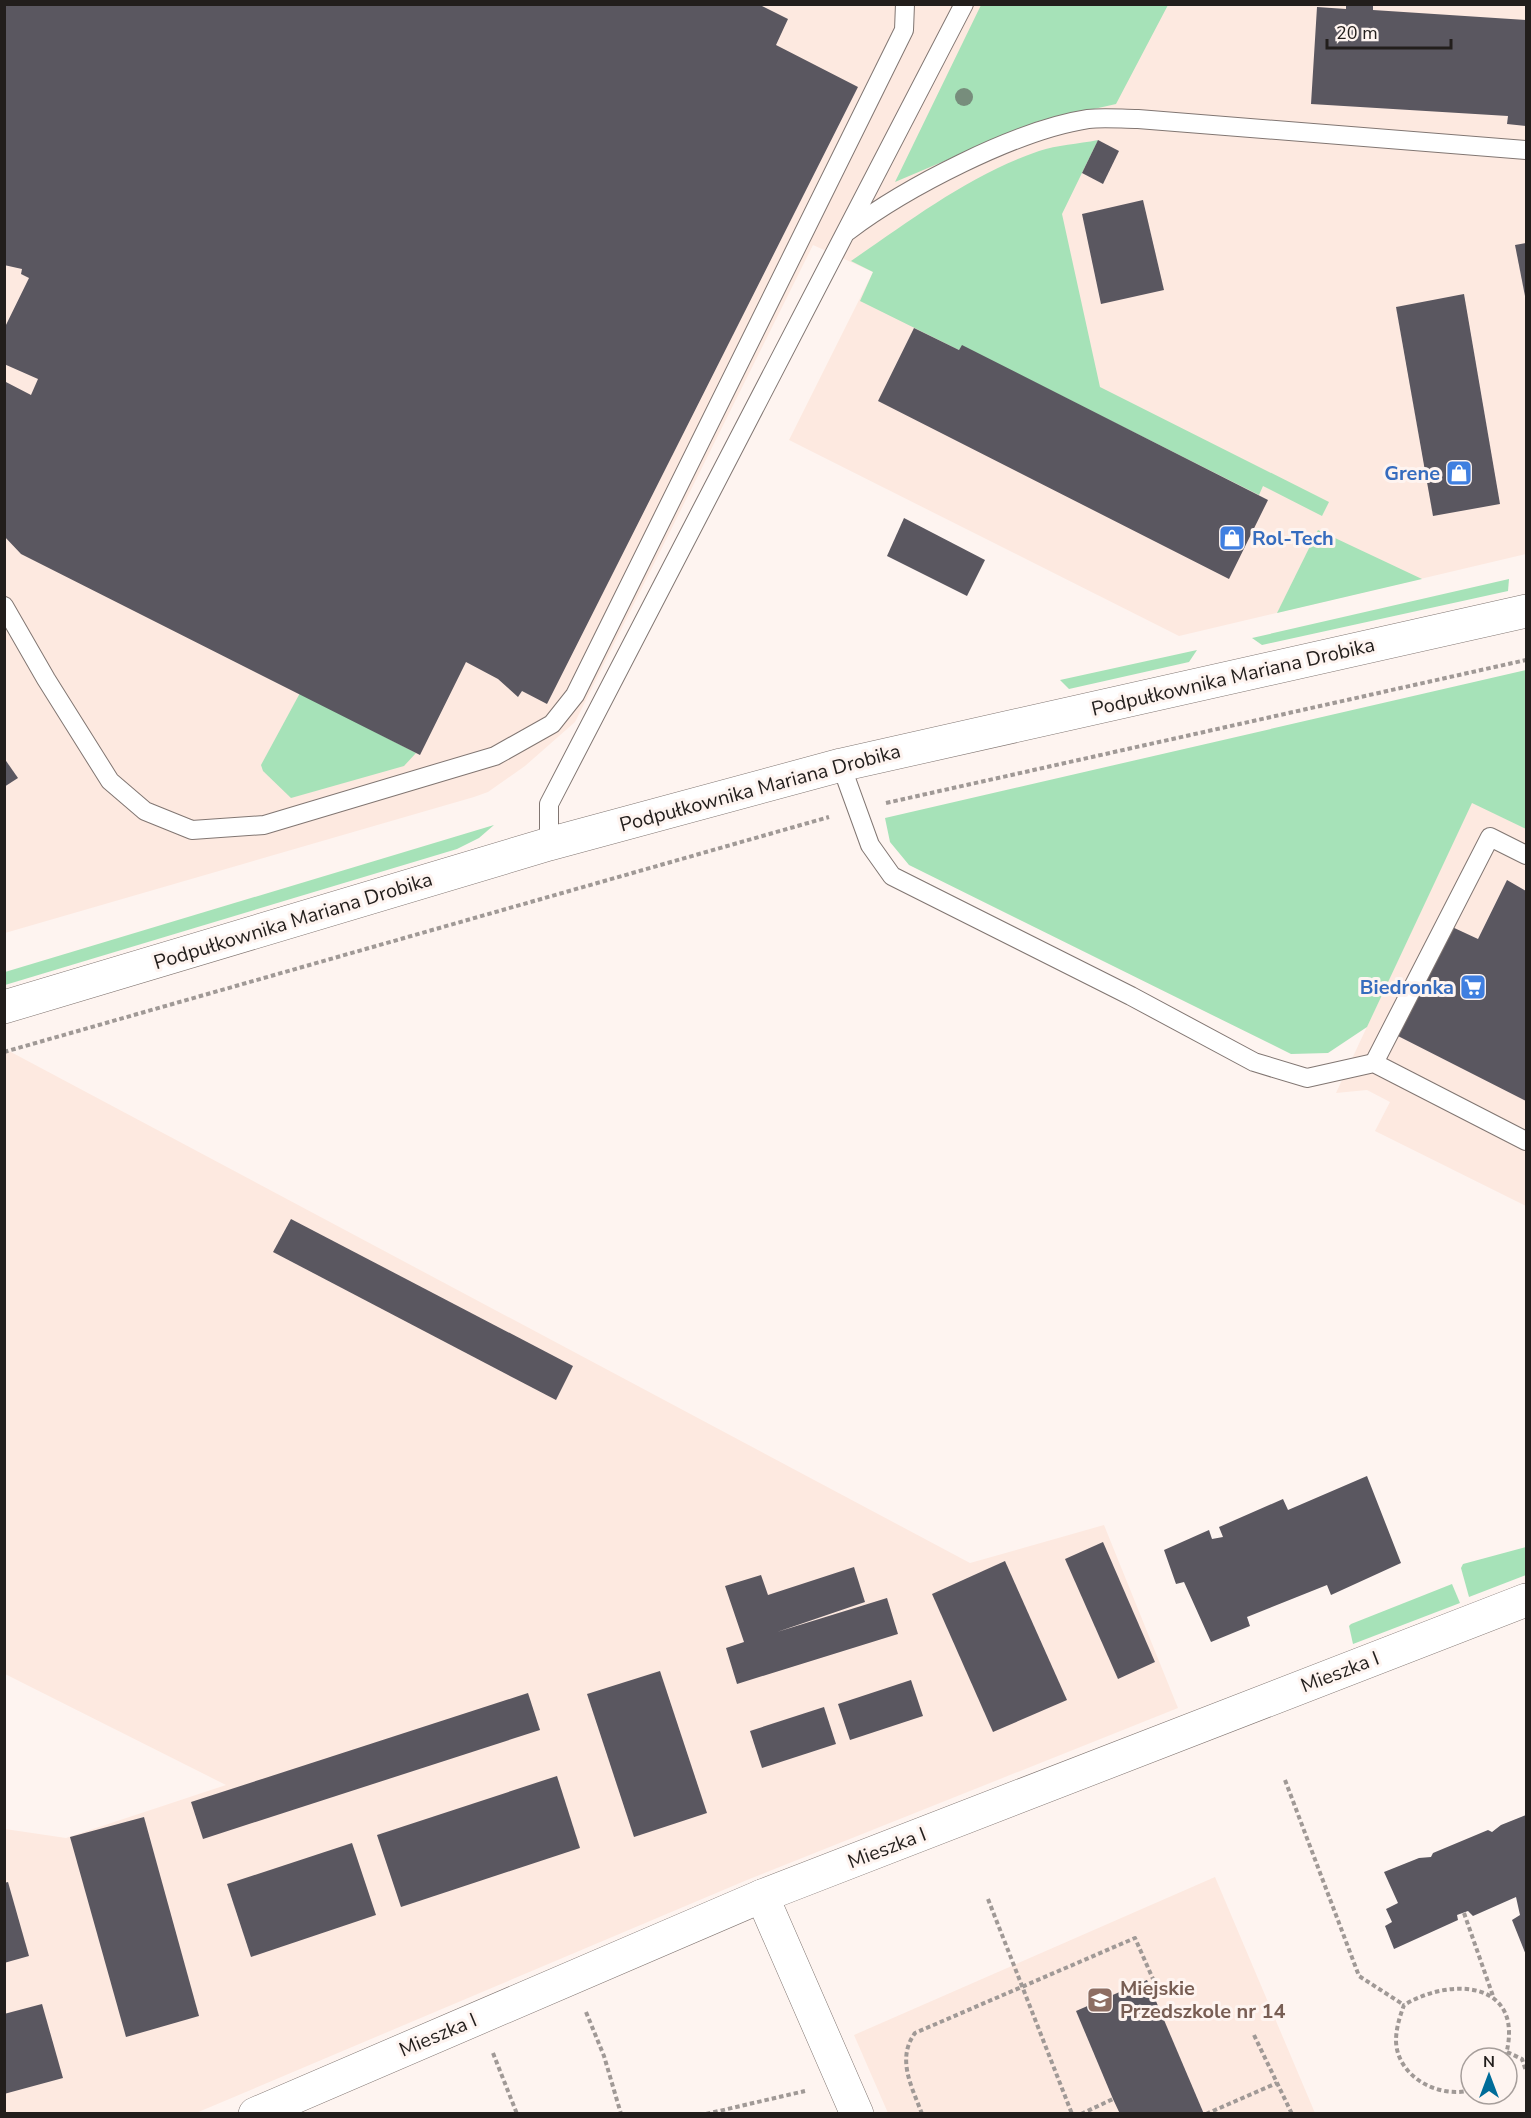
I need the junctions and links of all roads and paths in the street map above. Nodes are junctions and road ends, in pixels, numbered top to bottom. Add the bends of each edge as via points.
1 (905, 4) edge
2 (964, 4) edge
3 (1527, 150) edge
4 (843, 234) junction
5 (4, 606) edge
6 (1527, 611) edge
7 (1527, 660) edge
8 (841, 765) junction
9 (858, 809) junction
10 (549, 844) junction
11 (1527, 855) edge
12 (4, 1007) edge
13 (4, 1052) edge
14 (1374, 1063) junction
15 (1527, 1141) edge
16 (1527, 1600) edge
17 (1285, 1780) dead end
18 (762, 1896) junction
19 (988, 1899) dead end
20 (1464, 1913) dead end
21 (572, 1978) junction
22 (1153, 1979) dead end
23 (1022, 1987) junction
24 (1493, 1997) junction
25 (1404, 2004) junction
26 (478, 2018) junction
27 (1254, 2035) dead end
28 (1507, 2046) edge
29 (1519, 2058) edge
30 (1527, 2071) edge
31 (1277, 2083) junction
32 (813, 2089) dead end
33 (1459, 2091) edge
34 (1113, 2099) dead end
35 (255, 2114) edge
36 (517, 2114) edge
37 (621, 2114) edge
38 (706, 2114) edge
39 (857, 2114) edge
40 (922, 2114) edge
41 (1072, 2114) edge
42 (1081, 2114) edge
43 (1206, 2114) edge
44 (1292, 2114) edge

1 - 5 lane via 904,30 575,695 552,724 495,756 436,775 264,825 192,830 145,811 110,781
2 - 4 lane
3 - 4 lane via 1138,119 1088,119 1026,136 933,178 874,211
4 - 10 lane via 549,804
6 - 8 street, Podpułkownika Mariana Drobika
7 - 9 path
8 - 9 lane
8 - 10 street, Podpułkownika Mariana Drobika
9 - 13 path
9 - 14 lane via 870,845 892,876 1254,1062 1307,1078
10 - 12 street, Podpułkownika Mariana Drobika
11 - 14 lane via 1490,837
14 - 15 lane
16 - 18 street, Mieszka I
17 - 25 path via 1359,1976
18 - 21 street, Mieszka I
18 - 39 street
19 - 23 path
20 - 24 path
21 - 26 street, Mieszka I
21 - 37 path via 604,2056
22 - 23 path via 1136,1938
23 - 40 path via 915,2033 906,2049 906,2065
23 - 41 path
24 - 25 path via 1463,1987 1449,1988
24 - 28 path via 1505,2010 1509,2023
25 - 33 path via 1396,2041 1404,2067 1430,2088
26 - 35 street, Mieszka I
26 - 36 path
27 - 31 path
29 - 30 path
31 - 43 path
31 - 44 path
32 - 38 path
34 - 42 path

